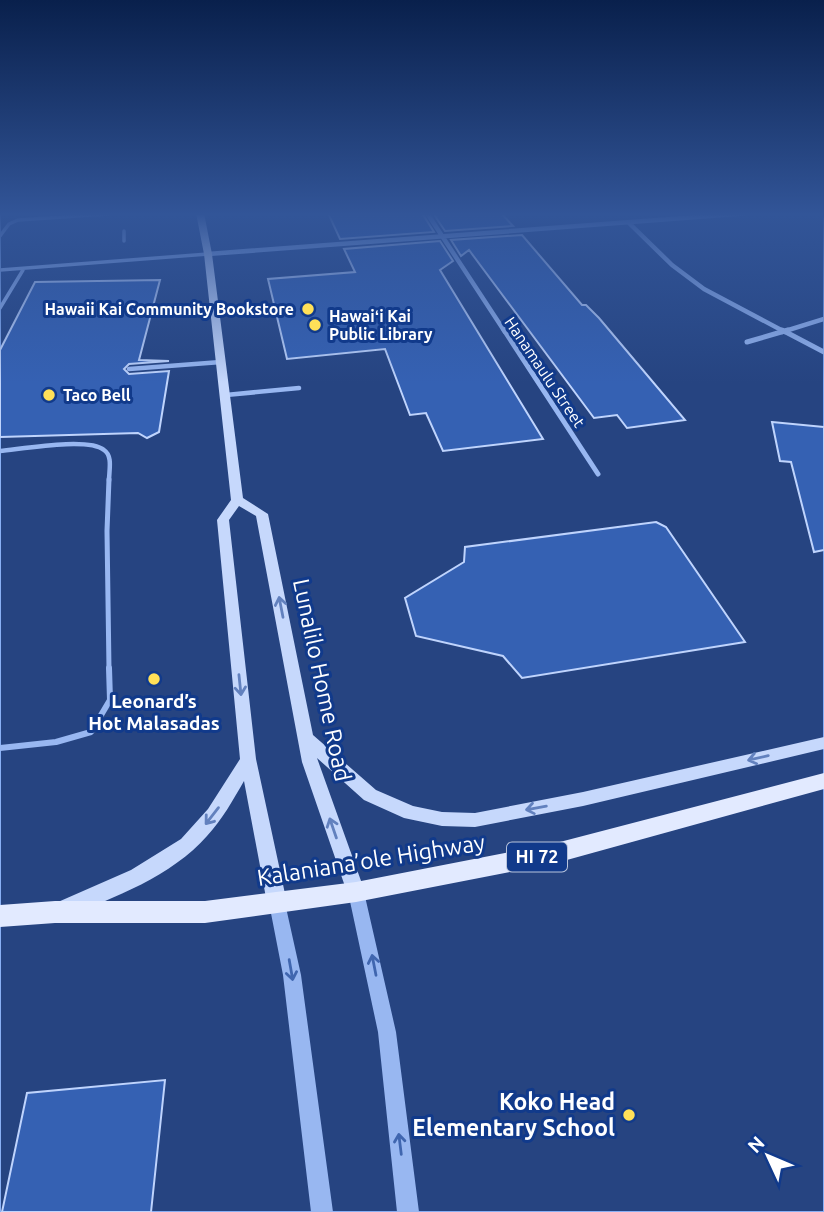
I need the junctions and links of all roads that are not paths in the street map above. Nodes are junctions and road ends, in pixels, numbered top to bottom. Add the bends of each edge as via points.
1 (0, 270) edge
2 (23, 270) junction
3 (28, 270) edge
4 (210, 270) edge
5 (463, 270) edge
6 (678, 270) edge
7 (0, 307) edge
8 (824, 319) edge
9 (784, 332) junction
10 (747, 342) dead end
11 (824, 352) edge
12 (221, 362) junction
13 (129, 369) dead end
14 (299, 388) dead end
15 (226, 395) junction
16 (0, 451) edge
17 (598, 474) dead end
18 (237, 500) junction
19 (306, 738) junction
20 (824, 743) edge
21 (0, 748) edge
22 (248, 759) junction
23 (824, 781) edge
24 (356, 892) junction
25 (277, 903) junction
26 (55, 912) junction
27 (0, 916) edge
28 (322, 1212) edge
29 (408, 1212) edge

1 - 2 lane
2 - 3 lane
2 - 7 lane
4 - 12 main road
5 - 17 street, Hanamaulu Street
6 - 9 street
8 - 9 street
9 - 10 street
9 - 11 street
12 - 13 lane
12 - 15 main road
14 - 15 lane
15 - 18 main road
16 - 21 lane via 91,444 110,457 110,700 91,732 56,742
19 -> 18 main road, Lunalilo Home Road via 262,514
18 -> 22 main road via 223,520
20 -> 19 main road via 475,820 410,813 370,795
24 -> 19 main road, Lunalilo Home Road via 310,762
22 - 25 main road
22 -> 26 main road via 217,812 174,854
23 - 24 main road, Kalaniana’ole Highway / HI 72 via 556,853
24 - 25 main road, Kalaniana’ole Highway / HI 72
29 -> 24 street, Lunalilo Home Road via 387,1032
25 - 26 main road, Kalaniana’ole Highway / HI 72 via 205,912
25 -> 28 street via 292,975
26 - 27 main road, Kalaniana’ole Highway / HI 72

